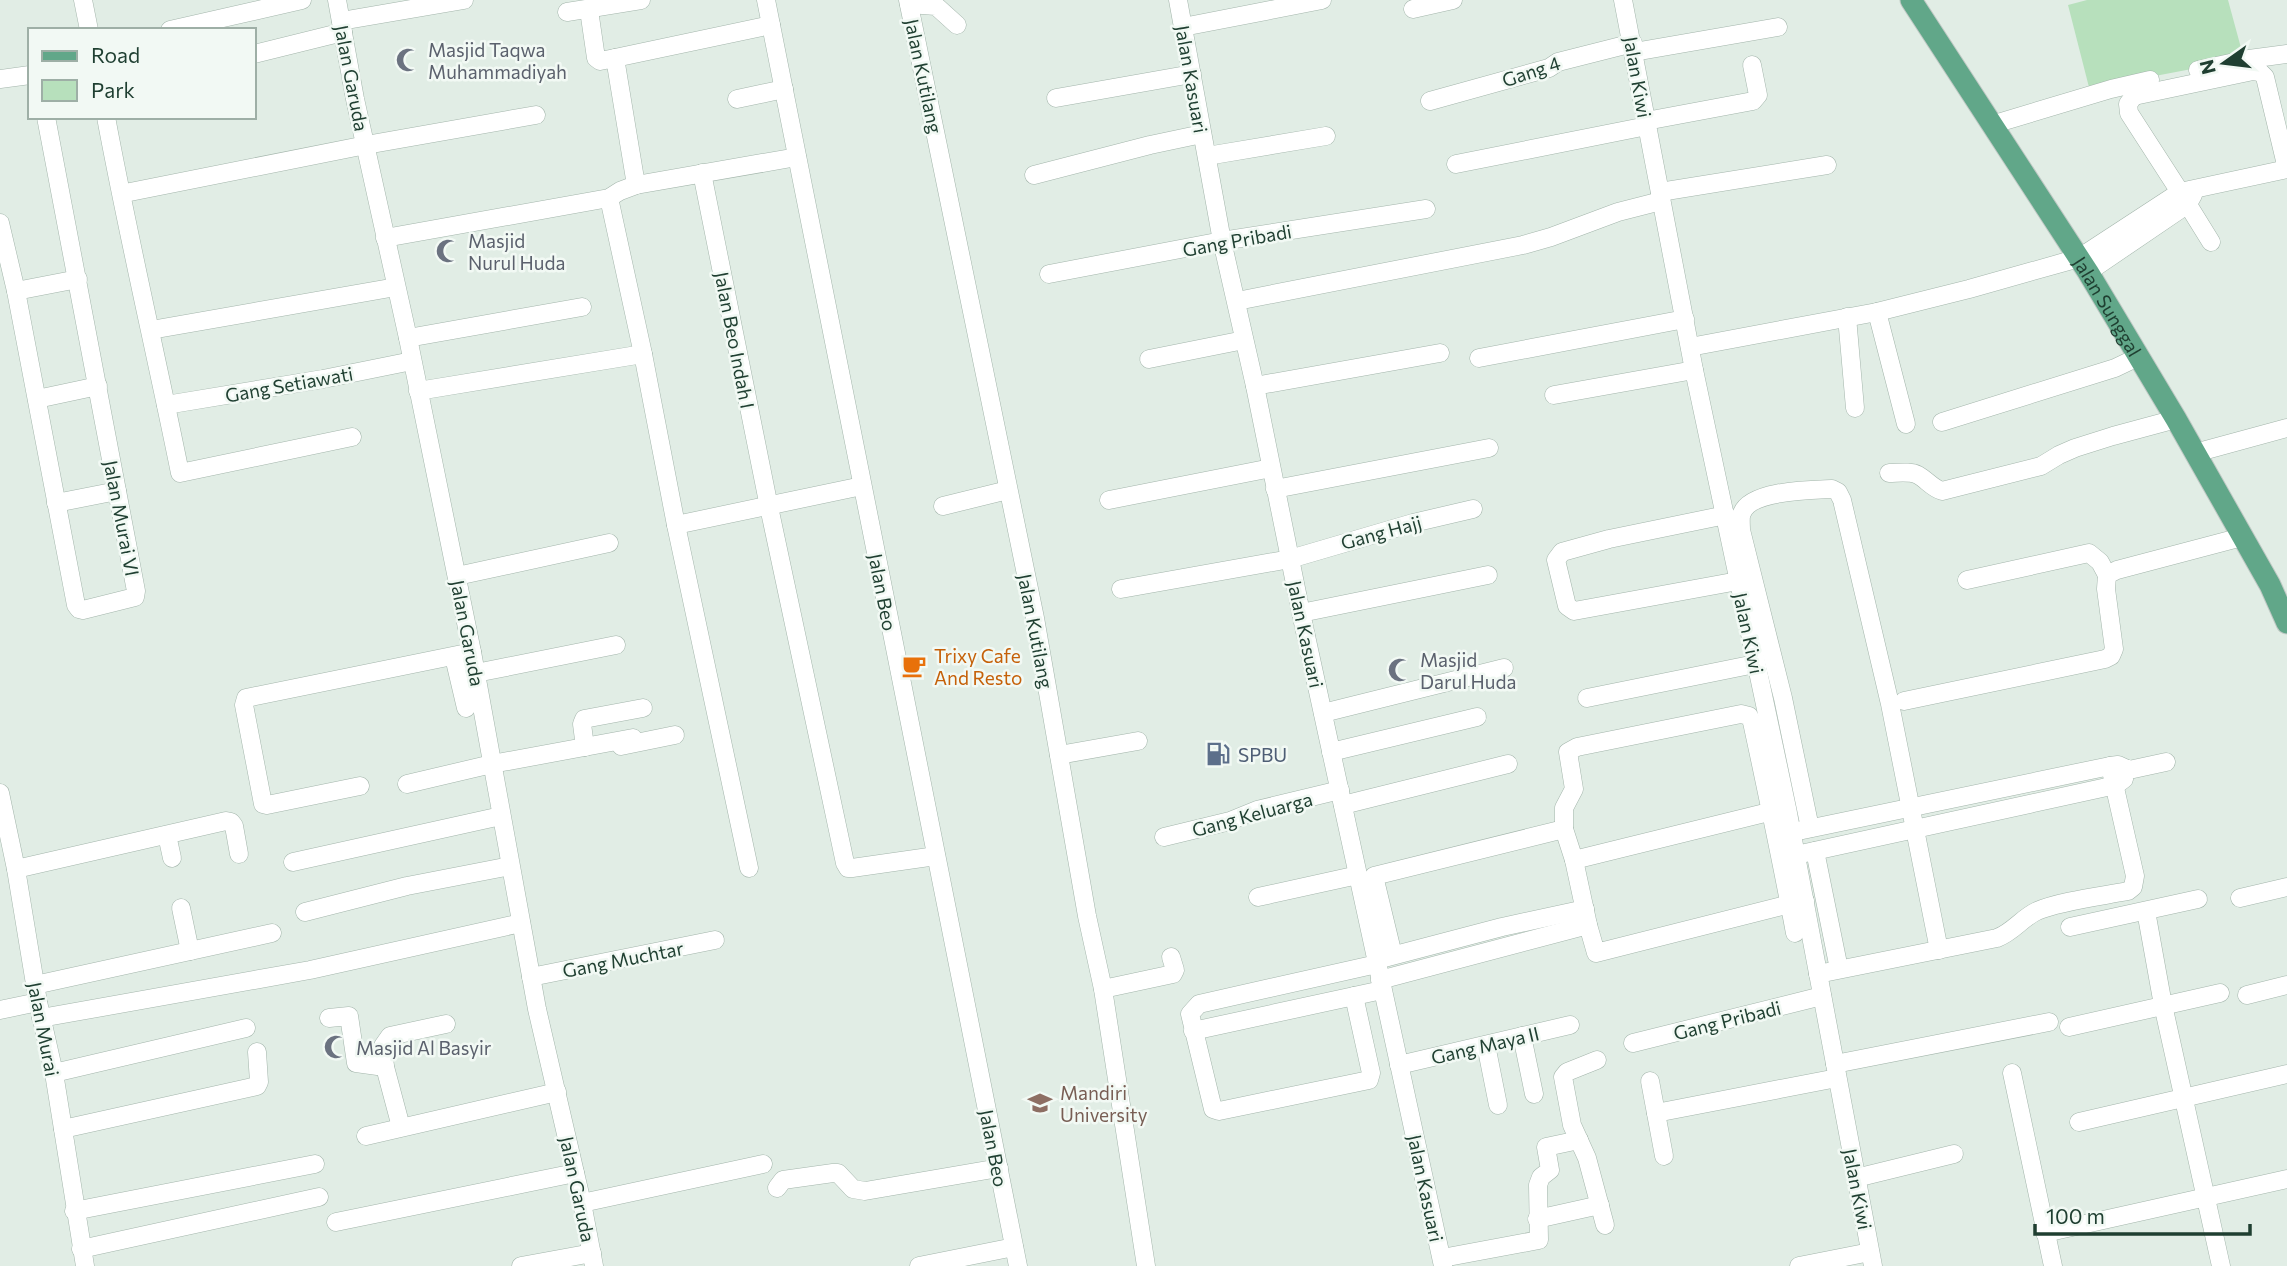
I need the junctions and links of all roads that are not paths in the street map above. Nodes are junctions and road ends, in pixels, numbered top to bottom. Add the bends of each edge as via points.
1 (83, 0) edge
2 (302, 0) edge
3 (337, 0) edge
4 (464, 0) edge
5 (641, 0) edge
6 (766, 0) edge
7 (1178, 0) edge
8 (1322, 0) edge
9 (1453, 0) edge
10 (1623, 0) edge
11 (1911, 0) edge
12 (909, 2) edge
13 (1301, 2) edge
14 (1413, 9) dead end
15 (589, 10) junction
16 (567, 12) dead end
17 (771, 24) junction
18 (957, 25) dead end
19 (1778, 26) dead end
20 (342, 27) junction
21 (1183, 27) junction
22 (89, 28) edge
23 (179, 28) edge
24 (1633, 47) junction
25 (256, 53) edge
26 (2287, 54) edge
27 (615, 58) junction
28 (1752, 65) dead end
29 (1192, 74) junction
30 (28, 75) edge
31 (0, 79) edge
32 (784, 89) junction
33 (1056, 98) dead end
34 (737, 99) dead end
35 (1430, 101) dead end
36 (536, 115) dead end
37 (46, 119) edge
38 (106, 119) edge
39 (1647, 124) junction
40 (1991, 125) junction
41 (1202, 134) junction
42 (1326, 136) dead end
43 (366, 145) junction
44 (1207, 156) junction
45 (797, 157) junction
46 (1455, 164) dead end
47 (1827, 166) dead end
48 (2287, 170) edge
49 (702, 173) junction
50 (1034, 175) dead end
51 (636, 185) junction
52 (125, 193) dead end
53 (2188, 195) junction
54 (1661, 196) junction
55 (609, 198) junction
56 (1426, 209) dead end
57 (0, 228) edge
58 (385, 238) junction
59 (1222, 241) junction
60 (2211, 242) dead end
61 (2084, 265) junction
62 (1049, 274) dead end
63 (78, 279) junction
64 (396, 287) junction
65 (16, 291) junction
66 (1237, 301) junction
67 (582, 307) dead end
68 (1877, 312) junction
69 (1847, 317) junction
70 (1685, 319) junction
71 (152, 330) junction
72 (408, 338) junction
73 (1244, 340) junction
74 (1690, 347) junction
75 (1440, 353) dead end
76 (643, 354) junction
77 (2138, 357) junction
78 (1479, 358) dead end
79 (1149, 359) dead end
80 (412, 361) junction
81 (1694, 370) junction
82 (98, 386) junction
83 (1255, 386) junction
84 (418, 391) junction
85 (1554, 395) dead end
86 (37, 399) junction
87 (166, 405) junction
88 (1855, 408) dead end
89 (2176, 419) junction
90 (1942, 422) dead end
91 (1906, 425) dead end
92 (2287, 428) edge
93 (352, 437) dead end
94 (1489, 448) dead end
95 (2194, 453) junction
96 (1270, 468) junction
97 (1889, 472) dead end
98 (862, 486) junction
99 (1275, 489) junction
100 (1008, 490) junction
101 (117, 491) junction
102 (1109, 500) dead end
103 (55, 503) junction
104 (943, 506) dead end
105 (769, 507) junction
106 (1473, 509) dead end
107 (1726, 515) junction
108 (676, 525) junction
109 (2242, 537) junction
110 (609, 543) dead end
111 (1290, 559) junction
112 (1488, 575) dead end
113 (2107, 575) junction
114 (457, 576) junction
115 (1967, 580) dead end
116 (1738, 581) junction
117 (1121, 589) dead end
118 (1301, 613) junction
119 (2287, 623) edge
120 (616, 645) dead end
121 (472, 652) junction
122 (454, 657) junction
123 (1755, 664) junction
124 (1504, 668) dead end
125 (476, 673) junction
126 (1587, 698) dead end
127 (1904, 701) dead end
128 (466, 708) dead end
129 (643, 708) dead end
130 (1323, 713) junction
131 (1477, 717) dead end
132 (675, 735) dead end
133 (633, 738) dead end
134 (1138, 741) dead end
135 (584, 747) junction
136 (1331, 752) junction
137 (1059, 755) junction
138 (2166, 762) dead end
139 (1508, 764) dead end
140 (2110, 766) junction
141 (493, 768) junction
142 (2129, 770) junction
143 (407, 784) dead end
144 (2116, 785) junction
145 (360, 786) dead end
146 (0, 793) edge
147 (1342, 797) junction
148 (1912, 807) junction
149 (1779, 809) junction
150 (501, 816) junction
151 (1810, 828) junction
152 (1564, 829) junction
153 (1916, 829) junction
154 (1791, 833) junction
155 (167, 835) junction
156 (1164, 837) dead end
157 (1815, 850) junction
158 (239, 854) dead end
159 (1796, 855) junction
160 (936, 856) junction
161 (172, 858) dead end
162 (1574, 860) junction
163 (293, 862) dead end
164 (510, 866) junction
165 (749, 868) dead end
166 (16, 870) junction
167 (1358, 874) junction
168 (2287, 887) edge
169 (1258, 897) dead end
170 (2240, 898) dead end
171 (2198, 899) dead end
172 (1797, 903) junction
173 (181, 908) dead end
174 (2146, 911) junction
175 (305, 912) dead end
176 (1586, 917) junction
177 (521, 923) junction
178 (2070, 926) dead end
179 (272, 933) dead end
180 (1795, 933) dead end
181 (715, 940) dead end
182 (1939, 950) junction
183 (190, 951) junction
184 (1171, 957) dead end
185 (1839, 969) junction
186 (1381, 970) junction
187 (1818, 974) junction
188 (531, 977) junction
189 (2287, 985) edge
190 (1102, 989) junction
191 (2220, 993) dead end
192 (2247, 995) dead end
193 (1354, 996) junction
194 (1822, 996) junction
195 (38, 1002) junction
196 (2163, 1005) junction
197 (0, 1010) edge
198 (329, 1018) dead end
199 (2049, 1022) dead end
200 (446, 1024) dead end
201 (1570, 1025) dead end
202 (2069, 1027) dead end
203 (246, 1028) dead end
204 (1193, 1031) junction
205 (1522, 1036) junction
206 (1633, 1043) dead end
207 (1486, 1045) junction
208 (257, 1052) dead end
209 (1597, 1060) dead end
210 (1399, 1065) junction
211 (385, 1068) junction
212 (1836, 1071) junction
213 (54, 1073) junction
214 (2012, 1073) dead end
215 (2287, 1074) edge
216 (1650, 1081) dead end
217 (556, 1092) junction
218 (1534, 1094) dead end
219 (2183, 1097) junction
220 (1498, 1105) dead end
221 (1656, 1113) junction
222 (2079, 1122) dead end
223 (401, 1127) junction
224 (63, 1129) junction
225 (366, 1136) dead end
226 (1579, 1140) junction
227 (1954, 1154) dead end
228 (1664, 1156) dead end
229 (315, 1164) dead end
230 (763, 1164) dead end
231 (999, 1167) junction
232 (575, 1173) junction
233 (1856, 1178) junction
234 (2287, 1178) edge
235 (777, 1188) dead end
236 (2205, 1196) junction
237 (319, 1198) dead end
238 (582, 1203) junction
239 (1600, 1205) junction
240 (74, 1211) junction
241 (1537, 1219) junction
242 (336, 1222) dead end
243 (1605, 1225) dead end
244 (2045, 1233) junction
245 (1014, 1247) junction
246 (83, 1257) edge
247 (593, 1259) edge
248 (1872, 1259) edge
249 (1443, 1262) edge
250 (521, 1266) edge
251 (919, 1266) edge
252 (1018, 1266) edge
253 (1146, 1266) edge
254 (1799, 1266) edge
255 (2053, 1266) edge
256 (2221, 1266) edge

1 - 22 street
2 - 23 street
3 - 20 street, Jalan Garuda
4 - 20 street
5 - 15 street
6 - 17 street, Jalan Beo
7 - 21 street, Jalan Kasuari
8 - 13 street
9 - 14 street
10 - 24 street, Jalan Kiwi
11 - 40 main road, Jalan Sunggal
12 - 18 street via 936,6
12 - 100 street, Jalan Kutilang
13 - 21 street
15 - 16 street
15 - 27 street via 596,58
17 - 27 street
17 - 32 street, Jalan Beo
19 - 24 street, Gang 4
20 - 25 street
20 - 43 street, Jalan Garuda
21 - 29 street, Jalan Kasuari
24 - 35 street, Gang 4 via 1558,62
24 - 39 street, Jalan Kiwi
26 - 40 street via 2111,89
27 - 51 street
28 - 39 street via 1758,95 1753,101
29 - 33 street
29 - 41 street, Jalan Kasuari
30 - 31 street
32 - 34 street
32 - 45 street, Jalan Beo
36 - 43 street
37 - 63 street, Jalan Murai VI
38 - 71 street
39 - 46 street
39 - 54 street, Jalan Kiwi
40 - 61 main road, Jalan Sunggal
41 - 44 street, Jalan Kasuari
41 - 50 street
42 - 44 street
43 - 52 street
43 - 58 street, Jalan Garuda
44 - 59 street, Jalan Kasuari
45 - 49 street
45 - 98 street, Jalan Beo
47 - 54 street
48 - 53 street
48 - 53 street via 2265,76 2260,72 2134,96 2129,113
49 - 51 street
49 - 105 street, Jalan Beo Indah I
51 - 55 street
53 - 60 street
53 - 61 street
54 - 66 street via 1523,245
54 - 70 street, Jalan Kiwi
55 - 58 street
55 - 76 street
56 - 59 street, Gang Pribadi
57 - 65 street, Jalan Murai VI
58 - 64 street, Jalan Garuda
59 - 62 street, Gang Pribadi
59 - 66 street, Jalan Kasuari
61 - 68 street
61 - 77 main road, Jalan Sunggal
63 - 65 street
63 - 82 street, Jalan Murai VI
64 - 71 street
64 - 72 street, Jalan Garuda
65 - 86 street, Jalan Murai VI
66 - 73 street, Jalan Kasuari
67 - 72 street
68 - 69 street
68 - 91 street
69 - 74 street
69 - 88 street
70 - 74 street, Jalan Kiwi
70 - 78 street
71 - 87 street
72 - 80 street, Jalan Garuda
73 - 79 street
73 - 83 street, Jalan Kasuari
74 - 81 street, Jalan Kiwi
75 - 83 street
76 - 84 street
76 - 108 street
77 - 89 main road, Jalan Sunggal
77 - 90 street
80 - 84 street, Jalan Garuda
80 - 87 street, Gang Setiawati
81 - 85 street
81 - 107 street, Jalan Kiwi
82 - 86 street
82 - 101 street, Jalan Murai VI
83 - 96 street, Jalan Kasuari
84 - 114 street, Jalan Garuda
86 - 103 street, Jalan Murai VI
87 - 93 street via 180,473
89 - 95 main road, Jalan Sunggal
89 - 97 street via 2075,448 2041,466 1942,491 1919,475
92 - 95 street
94 - 99 street
95 - 109 main road, Jalan Sunggal
96 - 99 street, Jalan Kasuari
96 - 102 street
98 - 105 street
98 - 160 street, Jalan Beo
99 - 111 street, Jalan Kasuari
100 - 104 street
100 - 137 street, Jalan Kutilang
101 - 103 street
101 - 103 street, Jalan Murai VI via 137,594 83,610 76,605
105 - 108 street
105 - 160 street, Jalan Beo Indah I via 846,866
106 - 111 street, Gang Hajj
107 - 116 street, Jalan Kiwi
107 - 116 street via 1609,539 1562,552 1556,559 1567,606 1574,611
108 - 165 street
109 - 113 street
109 - 119 main road, Jalan Sunggal
110 - 114 street
111 - 117 street, Gang Hajj
111 - 118 street, Jalan Kasuari
112 - 118 street
113 - 115 street via 2089,553
113 - 127 street via 2111,656
114 - 121 street, Jalan Garuda
116 - 123 street, Jalan Kiwi
118 - 130 street, Jalan Kasuari
120 - 125 street
121 - 122 street
121 - 125 street, Jalan Garuda
122 - 128 street
122 - 145 street via 246,698 244,709 263,804
123 - 126 street
123 - 149 street, Jalan Kiwi
124 - 130 street
125 - 141 street, Jalan Garuda
129 - 135 street via 584,719
130 - 136 street, Jalan Kasuari
131 - 136 street
132 - 141 street
133 - 135 street
134 - 137 street
135 - 141 street
136 - 147 street, Jalan Kasuari
137 - 190 street, Jalan Kutilang
138 - 142 street
139 - 147 street, Gang Keluarga
140 - 142 street
140 - 144 street
140 - 148 street
141 - 143 street
141 - 150 street, Jalan Garuda
142 - 144 street
144 - 153 street
144 - 182 street via 2136,876 2133,887 2040,910 2004,935
146 - 166 street, Jalan Murai
147 - 156 street, Gang Keluarga via 1257,810
147 - 167 street, Jalan Kasuari
148 - 151 street
148 - 151 street via 1842,500 1832,489 1777,494 1751,501 1742,513 1741,530
148 - 153 street
149 - 152 street via 1752,722 1741,714 1568,752 1574,789 1564,808
149 - 154 street, Jalan Kiwi
149 - 162 street
149 - 172 street
150 - 163 street
150 - 164 street, Jalan Garuda
151 - 154 street
152 - 162 street
152 - 186 street via 1374,876
153 - 157 street
153 - 182 street
154 - 159 street, Jalan Kiwi
155 - 158 street via 229,821
155 - 161 street
155 - 166 street
157 - 159 street
157 - 185 street
159 - 172 street, Jalan Kiwi
160 - 231 street, Jalan Beo
162 - 176 street
164 - 175 street
164 - 177 street, Jalan Garuda
166 - 195 street, Jalan Murai
167 - 169 street
167 - 186 street, Jalan Kasuari
168 - 170 street
171 - 174 street
172 - 176 street via 1597,953
172 - 180 street
172 - 187 street, Jalan Kiwi
173 - 183 street
174 - 178 street
174 - 196 street
176 - 186 street
176 - 186 street via 1502,927
177 - 188 street, Jalan Garuda
177 - 195 street via 310,970
179 - 183 street
181 - 188 street, Gang Muchtar
182 - 185 street
183 - 195 street
184 - 190 street via 1173,974
185 - 187 street
186 - 193 street
186 - 204 street via 1199,1004 1190,1014
186 - 210 street, Jalan Kasuari
187 - 194 street, Jalan Kiwi
188 - 217 street, Jalan Garuda
189 - 192 street
190 - 253 street, Jalan Kutilang
191 - 196 street
193 - 204 street
193 - 204 street via 1371,1073 1366,1081 1216,1111
194 - 206 street, Gang Pribadi
194 - 212 street, Jalan Kiwi
195 - 197 street
195 - 213 street, Jalan Murai
196 - 202 street
196 - 219 street
198 - 211 street via 349,1016 356,1063
199 - 212 street
200 - 211 street via 390,1036 383,1046
201 - 205 street, Gang Maya II
203 - 213 street
205 - 207 street, Gang Maya II
205 - 218 street
207 - 210 street, Gang Maya II
207 - 220 street
208 - 224 street via 259,1082 254,1088
209 - 226 street via 1563,1077
210 - 249 street, Jalan Kasuari
211 - 223 street
212 - 221 street
212 - 233 street, Jalan Kiwi
213 - 224 street, Jalan Murai
214 - 244 street
215 - 219 street
216 - 221 street
217 - 223 street
217 - 232 street, Jalan Garuda
219 - 222 street
219 - 236 street
221 - 228 street
223 - 225 street
224 - 240 street, Jalan Murai
226 - 239 street
226 - 241 street via 1546,1147 1550,1170 1538,1185
227 - 233 street
229 - 240 street
230 - 238 street
231 - 235 street via 865,1191 853,1189 838,1173 783,1180
231 - 245 street, Jalan Beo
232 - 238 street, Jalan Garuda
232 - 242 street
233 - 248 street, Jalan Kiwi
234 - 236 street
236 - 244 street
236 - 256 street
237 - 246 street
238 - 247 street, Jalan Garuda
239 - 241 street
239 - 243 street
240 - 246 street, Jalan Murai
241 - 249 street via 1539,1240
244 - 255 street
245 - 251 street
245 - 252 street, Jalan Beo
247 - 250 street
248 - 254 street

